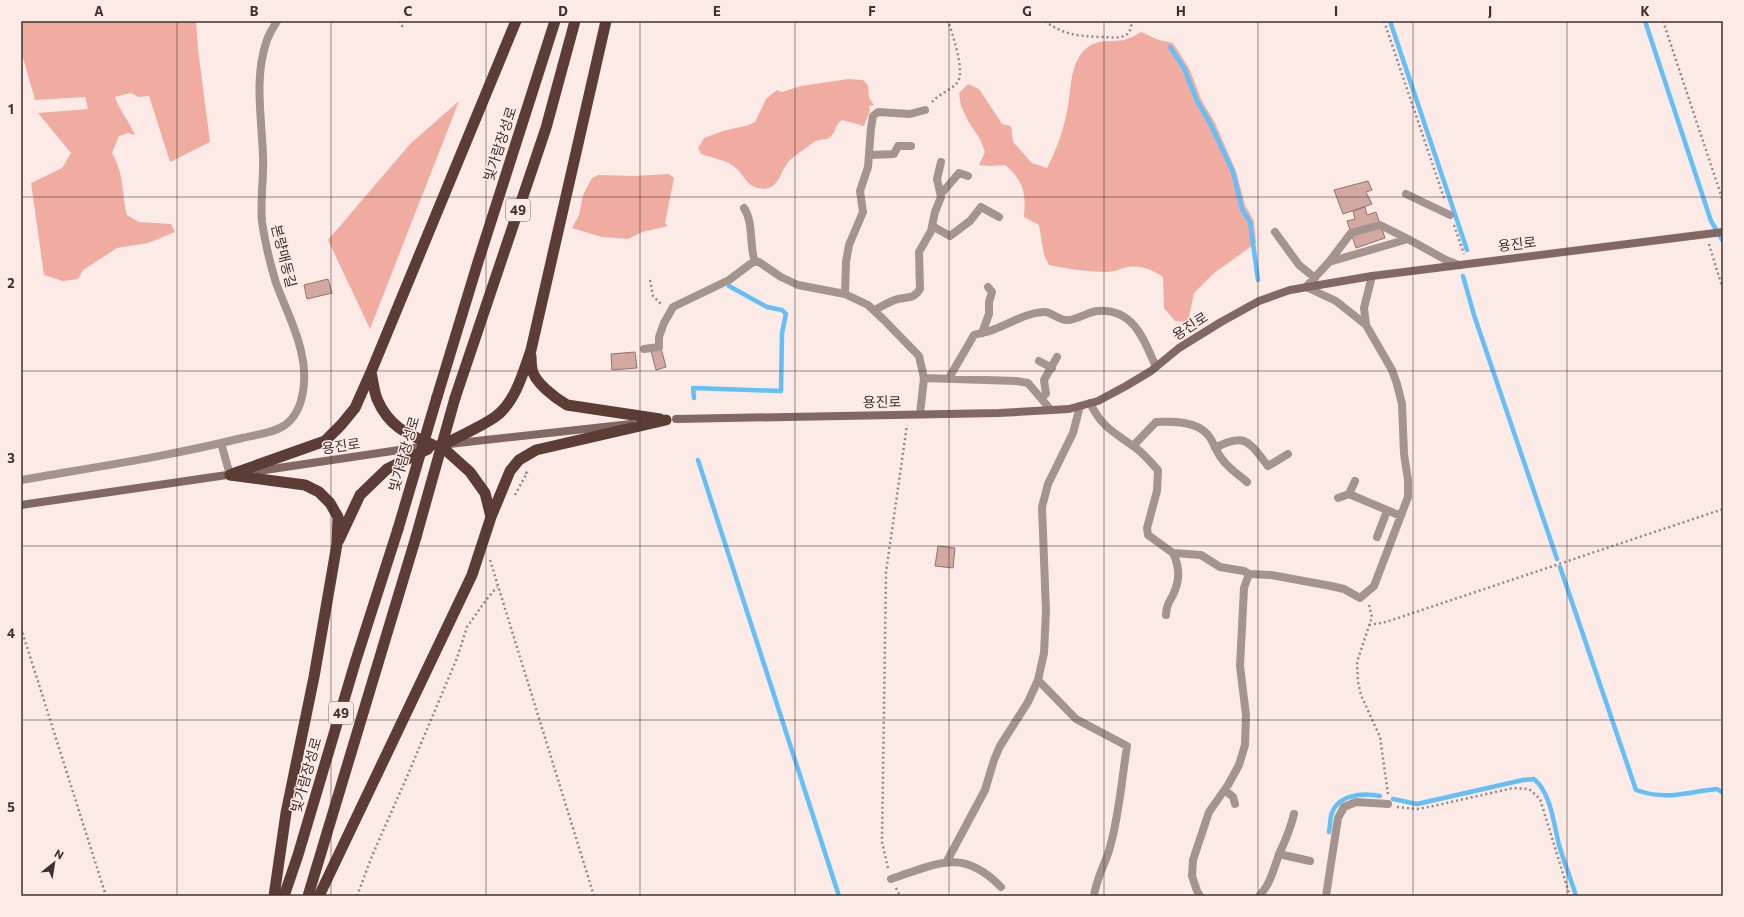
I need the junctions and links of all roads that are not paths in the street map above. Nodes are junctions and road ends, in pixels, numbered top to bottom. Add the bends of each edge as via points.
1 (276, 21) edge
2 (516, 21) edge
3 (555, 21) edge
4 (575, 21) edge
5 (606, 21) edge
6 (925, 110) road end
7 (911, 146) dead end
8 (870, 155) junction
9 (941, 162) dead end
10 (968, 176) dead end
11 (941, 194) junction
12 (1406, 194) dead end
13 (744, 208) dead end
14 (1450, 215) road end
15 (999, 217) dead end
16 (932, 226) junction
17 (1275, 232) dead end
18 (1723, 232) edge
19 (1408, 239) junction
20 (755, 262) junction
21 (1329, 262) junction
22 (1463, 264) junction
23 (1372, 276) junction
24 (1315, 278) junction
25 (988, 286) dead end
26 (1306, 288) junction
27 (845, 294) junction
28 (874, 310) junction
29 (1366, 325) junction
30 (982, 333) junction
31 (644, 349) dead end
32 (531, 350) junction
33 (1057, 357) dead end
34 (1039, 361) dead end
35 (1156, 367) junction
36 (1052, 368) junction
37 (371, 372) junction
38 (924, 378) junction
39 (949, 378) junction
40 (1041, 398) junction
41 (1090, 403) junction
42 (1080, 406) junction
43 (1051, 410) junction
44 (920, 414) junction
45 (671, 420) junction
46 (221, 443) junction
47 (438, 445) junction
48 (1133, 446) junction
49 (1215, 448) junction
50 (1288, 454) dead end
51 (230, 475) junction
52 (21, 480) edge
53 (1247, 482) dead end
54 (1355, 482) dead end
55 (1349, 494) junction
56 (1338, 498) dead end
57 (21, 505) edge
58 (1387, 511) junction
59 (1401, 516) junction
60 (491, 517) junction
61 (1377, 537) dead end
62 (337, 544) junction
63 (1173, 552) junction
64 (1249, 574) junction
65 (1166, 616) dead end
66 (1038, 680) junction
67 (1225, 790) junction
68 (1235, 804) dead end
69 (1388, 804) road end
70 (1294, 814) dead end
71 (1279, 854) junction
72 (1310, 861) dead end
73 (947, 862) junction
74 (891, 878) road end
75 (1001, 887) dead end
76 (274, 896) edge
77 (284, 896) edge
78 (308, 896) edge
79 (319, 896) edge
80 (1094, 896) edge
81 (1200, 896) edge
82 (1259, 896) edge
83 (1326, 896) edge

1 - 46 street, 본량매동길 via 266,42 261,67 264,158 262,220 276,281 301,351 303,388 301,402 295,415 285,425 275,430
2 - 37 highway
3 - 77 highway, 빛가람장성로 / 49, bridge via 478,262
4 - 78 highway, 49, bridge via 546,128 455,398
5 - 32 highway
6 - 8 street via 910,114 875,113 870,128
7 - 8 street via 898,146 894,154
8 - 27 street via 860,191 863,212 852,235 847,256
9 - 11 street via 936,180
10 - 11 street via 959,173
11 - 16 street
12 - 14 street
13 - 20 street via 749,215
15 - 16 street via 981,208 970,221 950,236
16 - 28 street via 919,252 920,289 917,294 909,299 897,299
17 - 24 street via 1299,265
18 - 22 main road, 용진로
19 - 21 street
19 - 21 street via 1380,225 1351,233
19 - 22 street via 1446,260
20 - 27 street via 798,285
20 - 31 street via 721,284 673,307 659,337 659,347
21 - 24 street
22 - 23 main road, 용진로
23 - 26 main road, 용진로
23 - 29 street via 1364,308
24 - 26 street
25 - 30 street via 992,292 990,309
26 - 29 street via 1336,301
26 - 35 main road, 용진로 via 1290,290 1259,301 1179,348
27 - 28 street
28 - 38 street via 914,350 922,366
29 - 59 street via 1392,370 1402,404 1408,497
30 - 35 street via 1034,313 1046,312 1062,321 1083,317 1095,311 1108,311 1134,324
30 - 39 street via 974,335
32 - 45 highway via 532,370 539,381 554,398 567,405
32 - 47 highway via 520,382 495,417
33 - 36 street
34 - 36 street
35 - 41 main road, 용진로 via 1126,386
36 - 40 street via 1044,380 1046,394
37 - 47 highway via 377,398 387,416 399,429
37 - 51 highway via 355,408 325,441
38 - 39 street
38 - 44 street
39 - 40 street via 1028,383
40 - 43 street
41 - 42 main road, 용진로
41 - 48 street via 1098,419 1111,432
42 - 43 main road, 용진로
42 - 66 street via 1072,433 1048,484 1042,507 1046,611 1044,653
43 - 44 main road, 용진로
44 - 45 main road, 용진로
45 - 47 main road, 용진로
45 - 60 highway via 536,450 519,460 510,471
46 - 51 street
46 - 52 street, 본량매동길
47 - 51 main road, 용진로
47 - 60 highway via 474,478 485,493
47 - 62 highway via 387,469 360,495
48 - 49 street via 1156,422 1165,421 1202,428
48 - 63 street via 1158,470 1157,491 1147,528 1148,535
49 - 50 street via 1235,440 1244,440 1268,466
49 - 53 street via 1222,460
51 - 57 main road, 용진로
51 - 62 highway via 305,485 319,492 338,517
54 - 55 street
55 - 56 street
55 - 58 street
58 - 59 street
58 - 61 street
59 - 64 street via 1374,586 1360,598 1344,589 1331,586 1271,575
60 - 79 highway via 472,575
62 - 76 highway via 314,678 286,813
63 - 64 street via 1201,555 1220,567
63 - 65 street via 1179,571 1178,583 1167,605
64 - 67 street via 1244,588 1240,666 1246,715 1245,745 1239,765
66 - 73 street via 1028,702 997,753 985,790
66 - 80 street via 1076,719 1127,746 1110,847
67 - 68 street via 1234,797
67 - 81 street via 1210,812 1193,860 1192,876
69 - 83 street via 1356,802 1344,807 1338,818
70 - 71 street via 1290,831
71 - 72 street
71 - 82 street via 1266,889
73 - 74 street
73 - 75 street via 959,861 972,866 990,876

